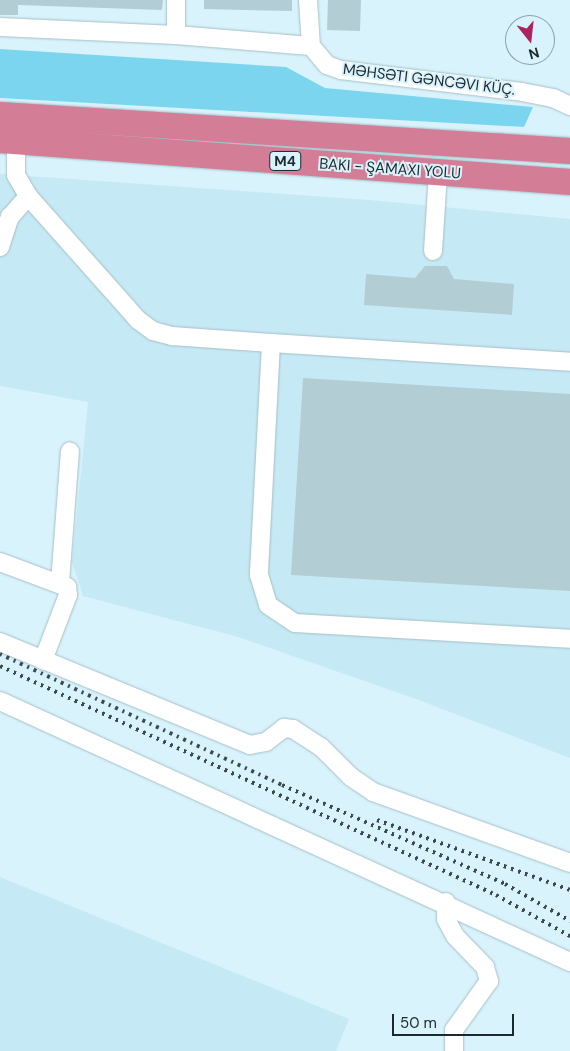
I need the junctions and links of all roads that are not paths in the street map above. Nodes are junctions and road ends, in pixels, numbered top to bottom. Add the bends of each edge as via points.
1 (176, 0) edge
2 (308, 0) edge
3 (0, 28) edge
4 (176, 35) junction
5 (311, 46) junction
6 (570, 106) edge
7 (0, 115) edge
8 (8, 141) edge
9 (570, 151) edge
10 (438, 172) junction
11 (570, 182) edge
12 (28, 196) junction
13 (0, 247) edge
14 (433, 251) dead end
15 (271, 343) junction
16 (570, 362) edge
17 (70, 451) dead end
18 (0, 562) edge
19 (60, 583) junction
20 (570, 639) edge
21 (0, 642) edge
22 (43, 660) junction
23 (0, 701) edge
24 (570, 863) edge
25 (446, 902) junction
26 (570, 962) edge
27 (454, 1051) edge

1 - 4 street
2 - 5 street
3 - 4 street
4 - 5 street
5 - 6 street, MƏHSƏTI GƏNCƏVI KÜÇ. via 327,64 341,70 522,92 553,98
7 - 9 highway, M4
8 - 10 highway, M4
8 - 12 street via 16,175
10 - 11 highway, M4
10 - 14 street
12 - 13 street via 10,217
12 - 15 street via 138,320 153,331 172,336
15 - 16 street
15 - 20 street via 259,575 268,605 295,623
17 - 19 street
18 - 19 street
19 - 22 street via 67,587 68,595
21 - 22 street
22 - 24 street via 250,745 266,742 284,728 293,729 321,746 351,777 373,792
23 - 25 street
25 - 26 street
25 - 27 street via 446,919 455,936 488,973 485,988 454,1030

